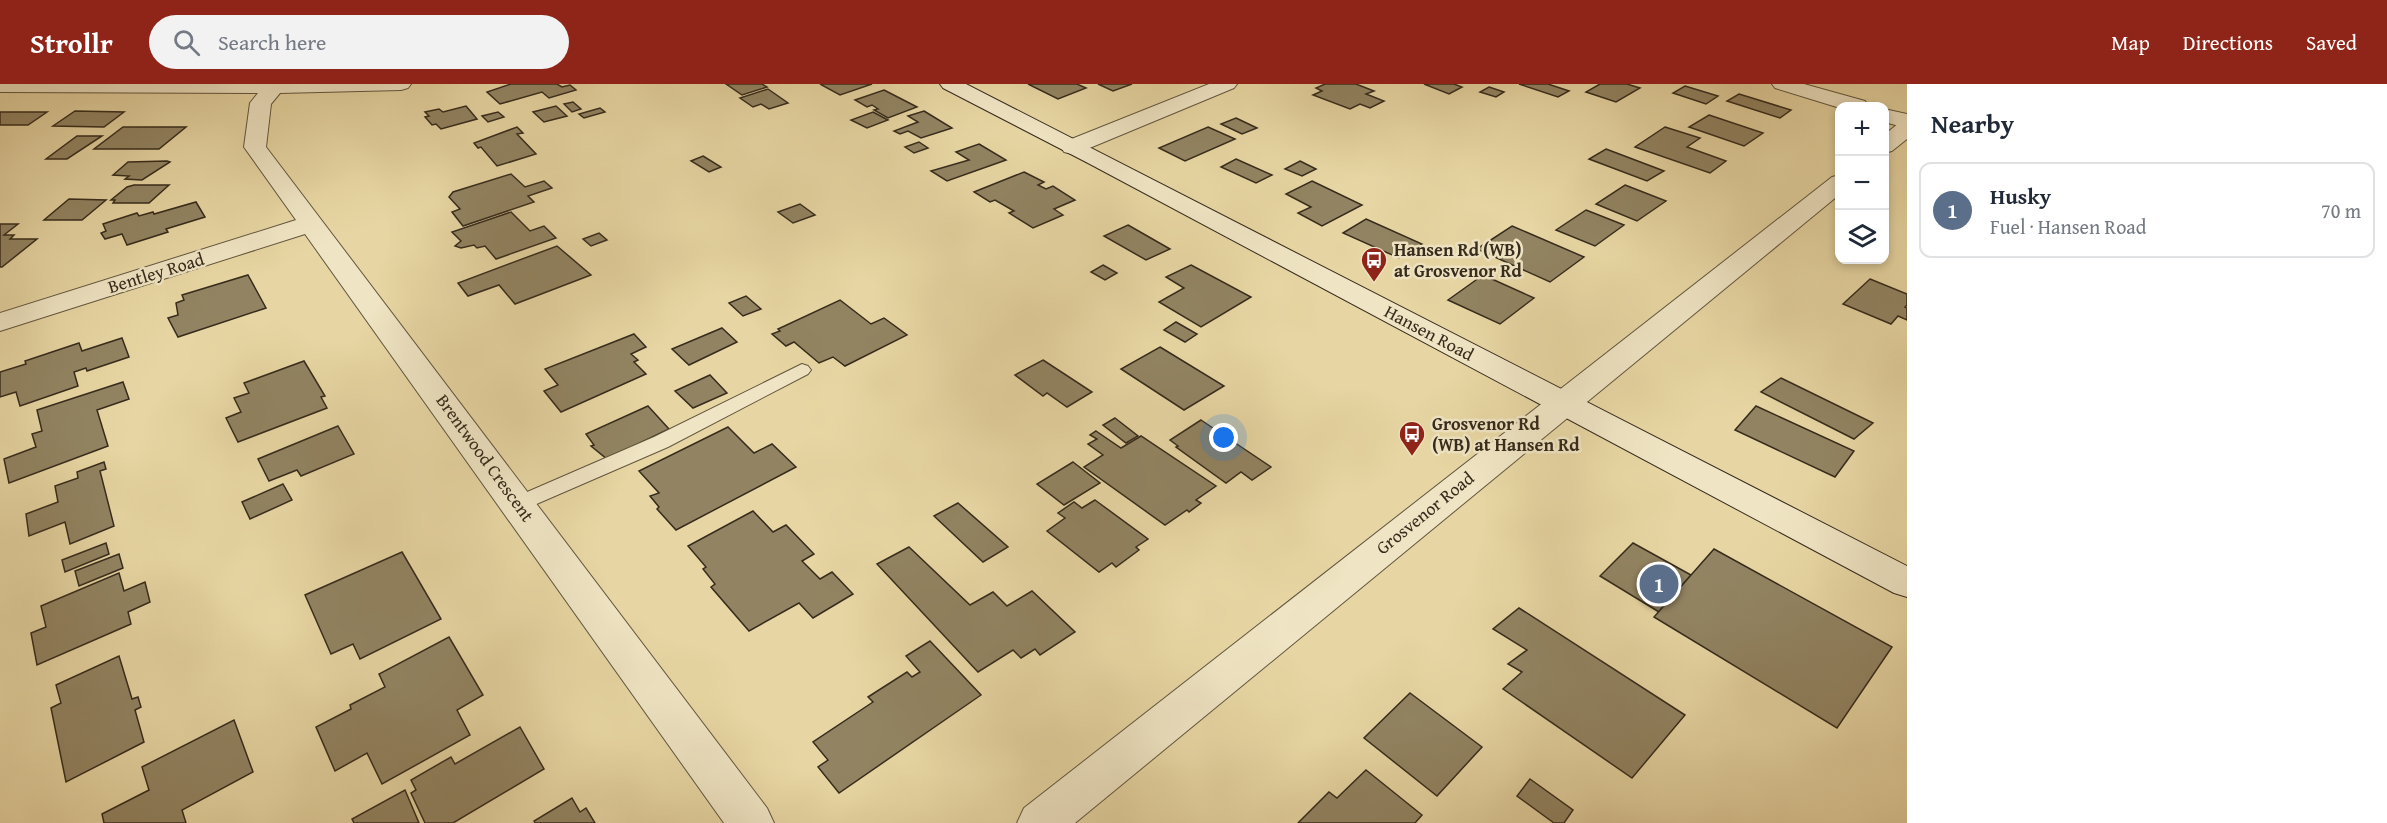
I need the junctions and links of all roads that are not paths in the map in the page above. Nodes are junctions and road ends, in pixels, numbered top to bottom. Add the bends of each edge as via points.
1 (401, 84) edge
2 (950, 84) edge
3 (1227, 84) edge
4 (1782, 84) edge
5 (0, 86) edge
6 (274, 87) junction
7 (1843, 102) edge
8 (1889, 116) edge
9 (1907, 121) edge
10 (1907, 128) edge
11 (1889, 142) edge
12 (1072, 147) junction
13 (1835, 185) edge
14 (312, 223) junction
15 (0, 322) edge
16 (802, 370) dead end
17 (1562, 402) junction
18 (518, 504) junction
19 (1907, 583) edge
20 (751, 823) edge
21 (1040, 823) edge

1 - 6 street
2 - 12 street, Hansen Road
3 - 12 street
4 - 7 street
5 - 6 street
6 - 14 street, Brentwood Crescent via 261,102 255,147
8 - 9 street
10 - 11 street
12 - 17 street, Hansen Road
13 - 17 street, Grosvenor Road
14 - 15 street, Bentley Road
14 - 18 street, Brentwood Crescent
16 - 18 lane via 661,442
17 - 19 street, Hansen Road
17 - 21 street, Grosvenor Road
18 - 20 street, Brentwood Crescent

